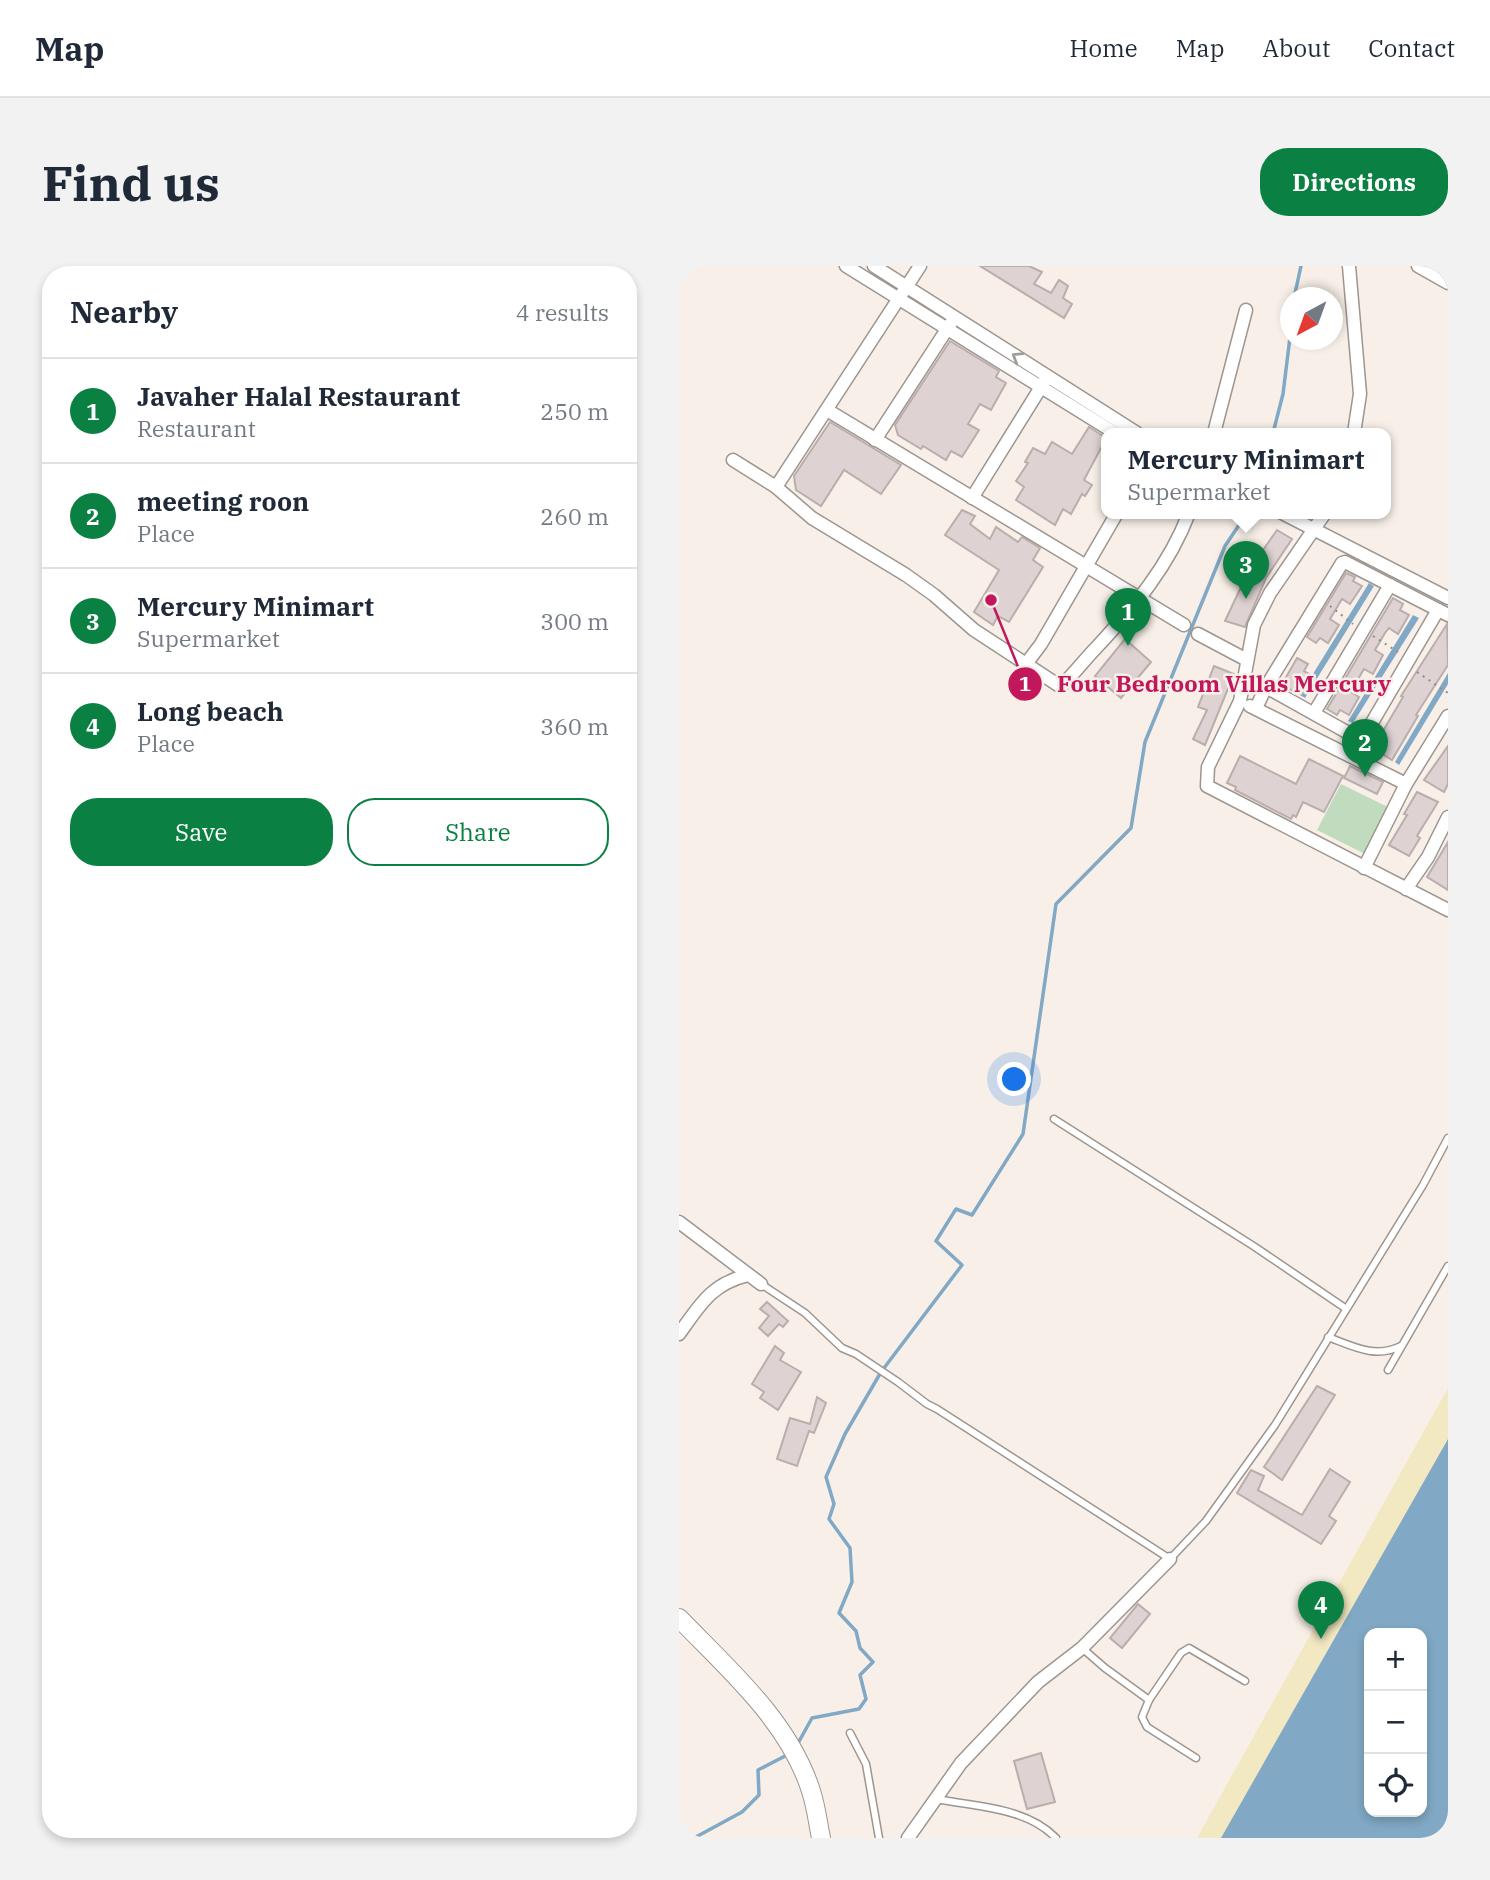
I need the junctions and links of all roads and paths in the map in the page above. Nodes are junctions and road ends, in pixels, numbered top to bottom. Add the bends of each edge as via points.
1 (846, 266) edge
2 (874, 266) edge
3 (920, 266) edge
4 (1349, 266) edge
5 (1418, 266) edge
6 (1448, 283) edge
7 (907, 288) junction
8 (899, 300) junction
9 (1246, 310) dead end
10 (950, 324) junction
11 (1044, 381) junction
12 (827, 411) junction
13 (1108, 428) edge
14 (1128, 428) edge
15 (1215, 428) edge
16 (1355, 428) edge
17 (875, 440) junction
18 (733, 460) dead end
19 (776, 486) junction
20 (972, 498) junction
21 (1113, 519) edge
22 (1187, 519) edge
23 (1293, 519) edge
24 (1322, 519) edge
25 (1315, 531) junction
26 (1085, 567) junction
27 (1390, 585) junction
28 (1448, 598) edge
29 (1140, 599) junction
30 (1443, 612) edge
31 (1184, 625) dead end
32 (1198, 634) dead end
33 (1247, 660) junction
34 (1025, 664) junction
35 (1407, 666) junction
36 (1266, 687) junction
37 (1448, 693) edge
38 (1240, 701) junction
39 (1256, 708) junction
40 (1314, 713) junction
41 (1448, 716) edge
42 (1361, 740) junction
43 (1353, 755) junction
44 (1406, 784) junction
45 (1448, 817) edge
46 (1364, 868) junction
47 (1406, 889) junction
48 (1447, 908) edge
49 (1054, 1119) dead end
50 (1448, 1138) edge
51 (679, 1222) edge
52 (1448, 1266) edge
53 (748, 1275) junction
54 (761, 1284) joint
55 (1345, 1308) junction
56 (679, 1334) edge
57 (1328, 1336) junction
58 (1402, 1345) junction
59 (1388, 1370) dead end
60 (1170, 1559) junction
61 (679, 1618) edge
62 (1082, 1648) junction
63 (1245, 1681) dead end
64 (1149, 1700) junction
65 (850, 1733) dead end
66 (1196, 1758) dead end
67 (936, 1798) junction
68 (821, 1838) edge
69 (880, 1838) edge
70 (908, 1838) edge
71 (1056, 1838) edge

1 - 8 street
2 - 7 street
3 - 7 street
4 - 16 street via 1360,394
5 - 6 street
7 - 8 street
7 - 10 street
8 - 10 street
8 - 12 street
9 - 15 street
10 - 11 street
10 - 17 street
11 - 13 street
11 - 14 street
11 - 20 street
12 - 17 street
12 - 19 street
17 - 20 street
18 - 19 street
19 - 34 street via 812,518 906,575
20 - 26 street
21 - 26 street
22 - 29 street
23 - 25 street
24 - 25 street
25 - 28 street
25 - 33 street via 1270,593 1254,625
26 - 29 street
26 - 34 street
27 - 30 street
27 - 36 street via 1342,564
27 - 40 street
29 - 31 street
29 - 34 street via 1063,684
30 - 35 street
32 - 33 street
33 - 38 street
35 - 37 path
35 - 42 street
36 - 39 street
36 - 40 street
38 - 39 street
38 - 46 street via 1208,767 1207,786
39 - 43 street
40 - 42 street
41 - 44 street
42 - 43 street
43 - 44 street
44 - 46 street
45 - 47 street
46 - 47 street
47 - 48 street
49 - 55 lane
50 - 55 lane
51 - 53 street
52 - 58 lane
53 - 54 street
53 - 56 street via 717,1287
54 - 60 lane via 805,1313 842,1348
55 - 57 lane
57 - 58 lane via 1362,1350 1380,1352
57 - 60 lane via 1233,1486
58 - 59 lane
60 - 62 street
61 - 68 main road via 759,1702 788,1742 811,1790
62 - 64 lane
62 - 67 street via 1038,1682 961,1763
63 - 64 lane via 1189,1648
64 - 66 lane via 1143,1723
65 - 69 lane via 866,1764
67 - 70 street
67 - 71 lane via 1016,1814

